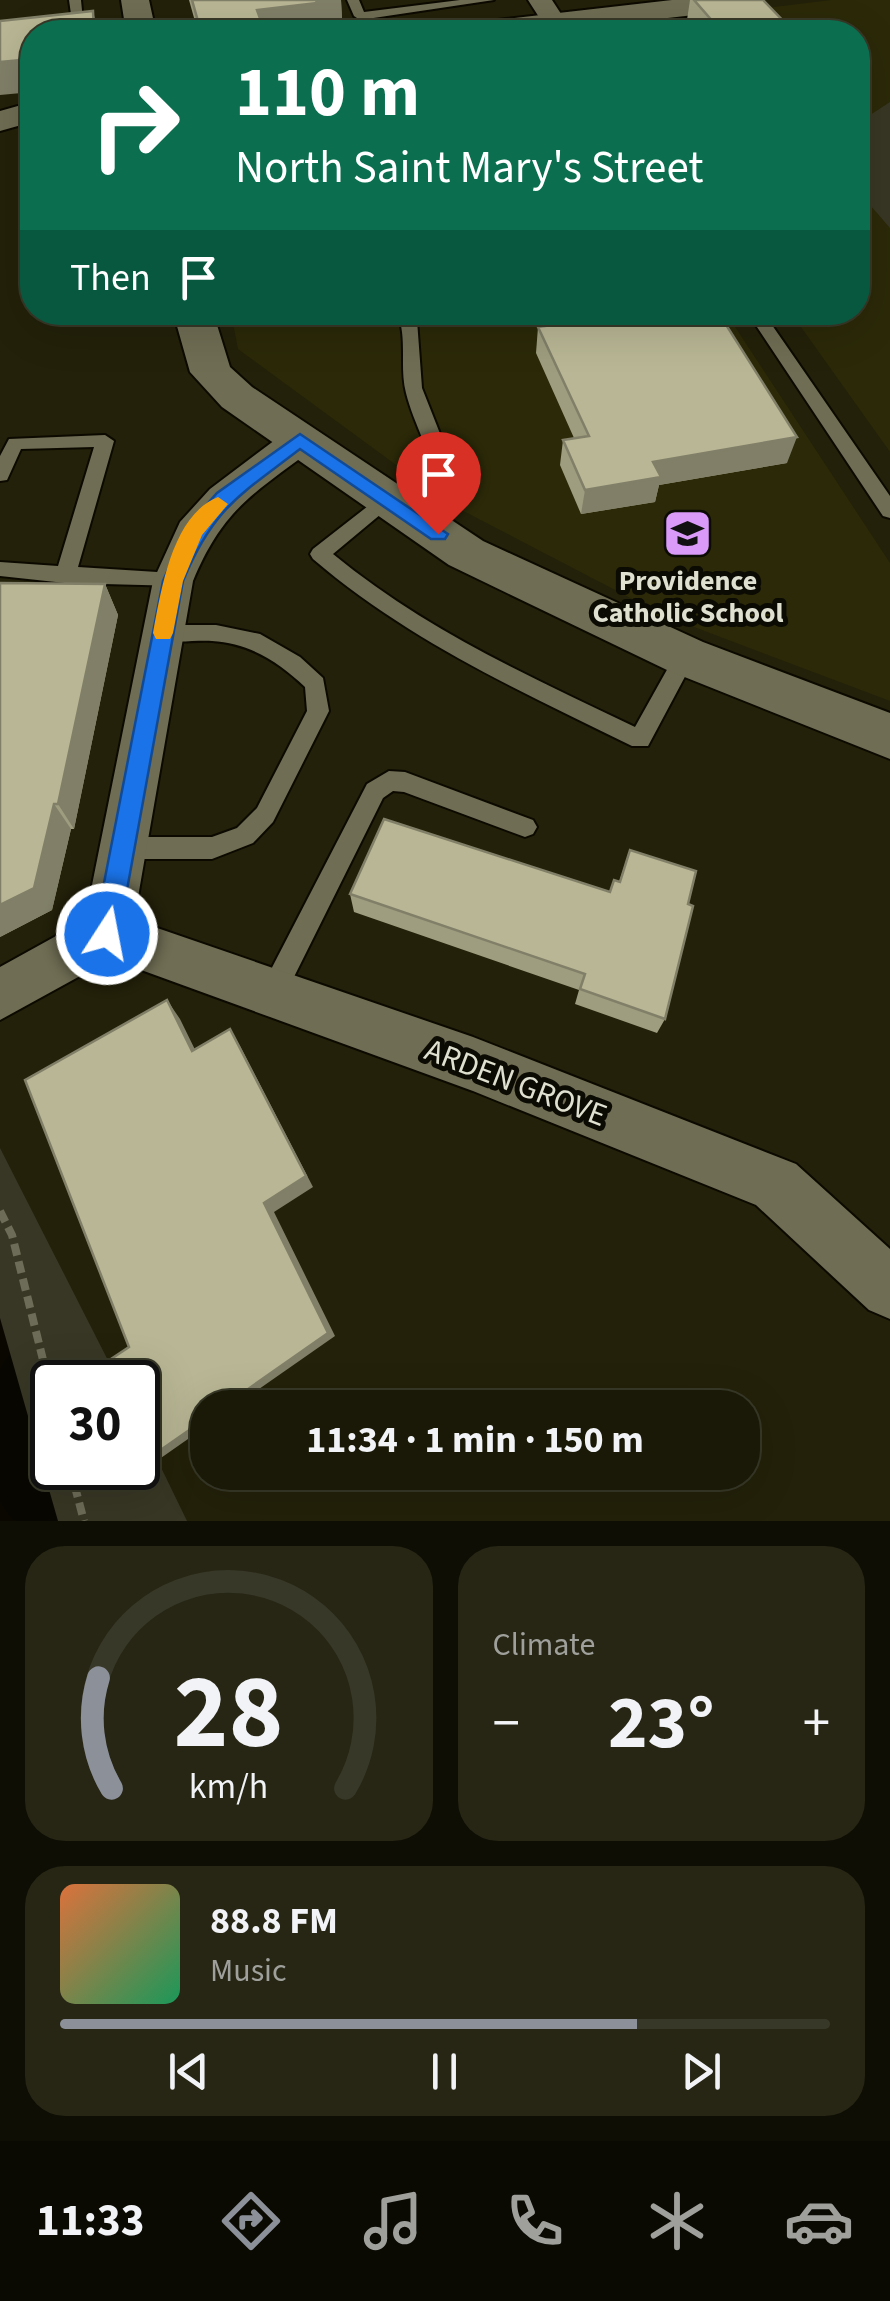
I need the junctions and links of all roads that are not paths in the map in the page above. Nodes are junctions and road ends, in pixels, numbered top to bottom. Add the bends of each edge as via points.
1 (353, 0) edge
2 (488, 0) edge
3 (746, 0) edge
4 (360, 16) junction
5 (552, 18) edge
6 (362, 20) edge
7 (197, 325) edge
8 (410, 325) edge
9 (764, 325) edge
10 (300, 440) junction
11 (0, 475) edge
12 (398, 507) junction
13 (890, 511) edge
14 (0, 569) edge
15 (65, 576) junction
16 (173, 581) junction
17 (163, 634) junction
18 (686, 656) junction
19 (890, 736) edge
20 (525, 827) dead end
21 (123, 848) junction
22 (107, 934) junction
23 (274, 992) junction
24 (0, 995) edge
25 (890, 1289) edge

1 - 4 lane
2 - 4 lane
3 - 5 street
4 - 6 lane
7 - 10 street via 210,372
8 - 12 lane via 411,378 446,466 447,488
9 - 13 lane
10 - 12 street
10 - 16 street via 223,498 194,532
11 - 15 lane via 16,443 105,441
12 - 18 street via 466,553
12 - 18 lane via 320,554 352,583 482,662 640,740
14 - 15 lane
15 - 16 lane
16 - 17 street
17 - 21 street
17 - 21 lane via 216,632 253,640 314,684 318,712 264,815 245,836 212,848
18 - 19 street
20 - 23 lane via 389,781 376,791
21 - 22 street
22 - 23 street, ARDEN GROVE
22 - 24 street
23 - 25 street, ARDEN GROVE via 776,1184

